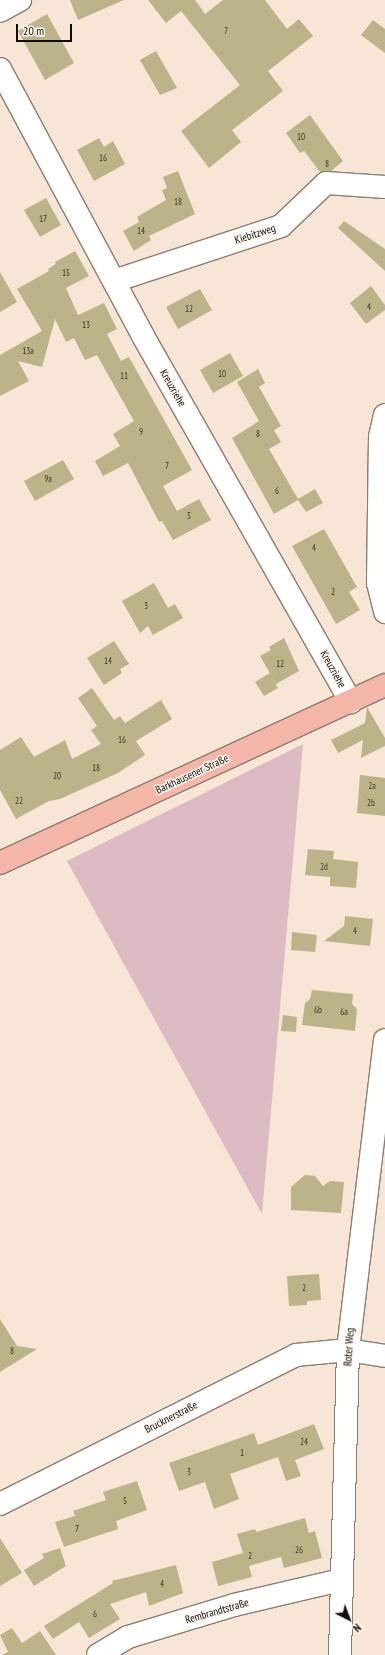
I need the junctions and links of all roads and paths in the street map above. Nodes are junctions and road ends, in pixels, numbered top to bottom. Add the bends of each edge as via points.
1 (20, 0) edge
2 (0, 11) edge
3 (0, 69) edge
4 (385, 187) edge
5 (114, 281) junction
6 (385, 415) edge
7 (385, 612) edge
8 (385, 685) edge
9 (351, 702) junction
10 (0, 863) edge
11 (385, 1040) edge
12 (348, 1350) junction
13 (385, 1356) edge
14 (0, 1504) edge
15 (341, 1580) junction
16 (98, 1655) edge
17 (340, 1655) edge

1 - 2 street
3 - 5 street, Kreuzriehe
4 - 5 street, Kiebitzweg via 326,183 281,226
5 - 9 street, Kreuzriehe
6 - 7 street via 380,437 378,583
8 - 9 main road, Barkhausener Straße
9 - 10 main road, Barkhausener Straße
11 - 12 street, Roter Weg
12 - 13 street, Brucknerstraße
12 - 14 street, Brucknerstraße via 296,1355
12 - 15 street, Roter Weg
15 - 16 street, Rembrandtstraße via 234,1605 128,1637
15 - 17 street, Roter Weg

